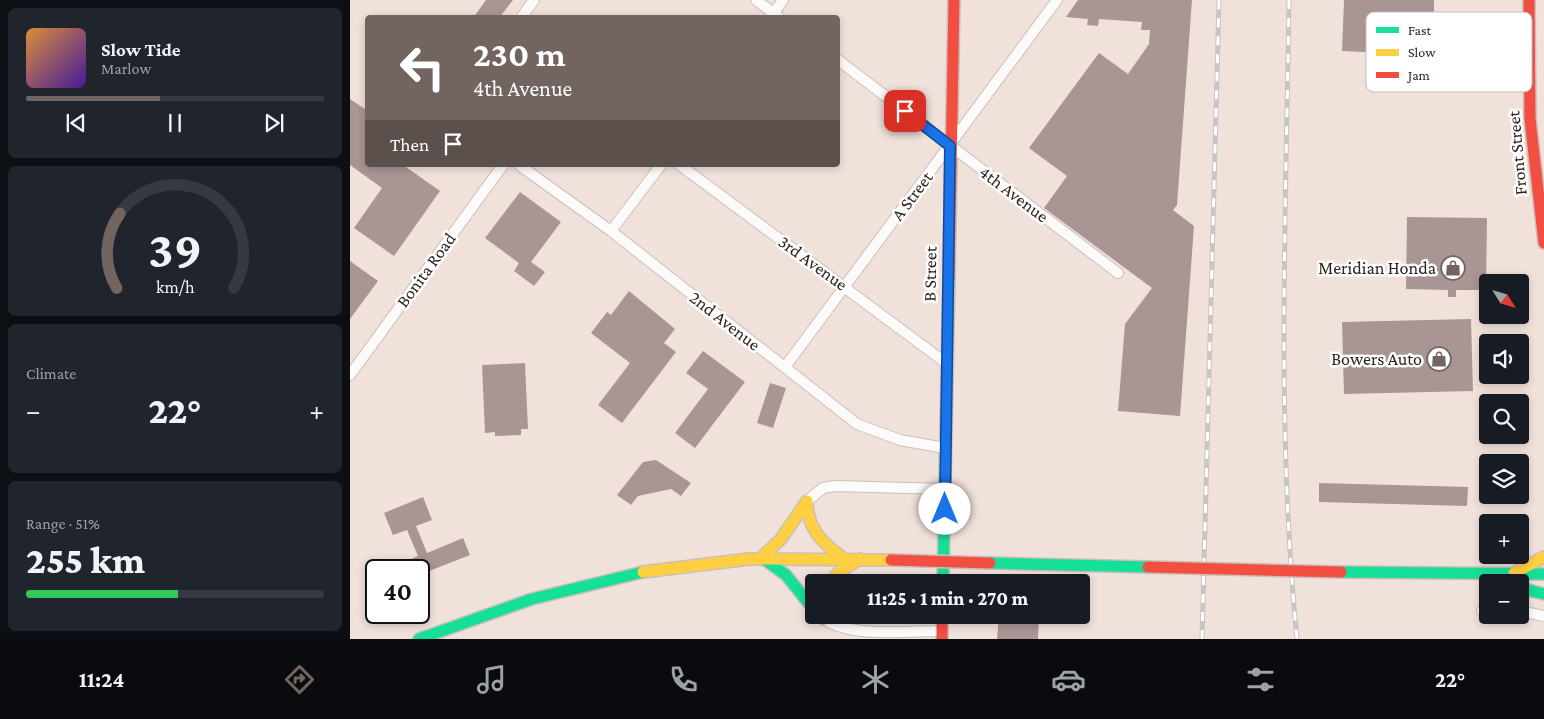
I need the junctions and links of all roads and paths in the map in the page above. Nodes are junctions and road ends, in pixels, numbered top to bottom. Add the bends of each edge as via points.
1 (534, 0) edge
2 (756, 0) edge
3 (783, 0) edge
4 (954, 0) edge
5 (1052, 2) edge
6 (523, 15) edge
7 (774, 15) edge
8 (776, 15) edge
9 (840, 62) edge
10 (1530, 92) edge
11 (950, 146) junction
12 (502, 167) edge
13 (522, 167) edge
14 (659, 167) edge
15 (683, 167) edge
16 (611, 231) junction
17 (1544, 243) edge
18 (1118, 273) dead end
19 (844, 286) junction
20 (946, 363) junction
21 (785, 367) junction
22 (350, 375) edge
23 (945, 448) junction
24 (944, 489) junction
25 (807, 501) junction
26 (1544, 557) edge
27 (762, 558) junction
28 (843, 558) junction
29 (860, 559) junction
30 (1513, 573) junction
31 (838, 574) edge
32 (944, 574) edge
33 (1461, 574) junction
34 (1544, 574) edge
35 (1479, 578) edge
36 (1529, 590) edge
37 (1544, 594) edge
38 (805, 598) edge
39 (1529, 613) edge
40 (1544, 616) edge
41 (834, 624) edge
42 (942, 635) edge
43 (419, 639) edge

1 - 6 street
2 - 7 street
3 - 8 street
4 - 11 main road, B Street
5 - 11 street, A Street
9 - 11 street, 4th Avenue
10 - 17 main road, Front Street
11 - 18 street, 4th Avenue
11 - 19 street, A Street
11 - 20 main road, B Street
12 - 22 street, Bonita Road
13 - 16 street, 2nd Avenue
14 - 16 street
15 - 19 street, 3rd Avenue
16 - 21 street, 2nd Avenue
19 - 20 street, 3rd Avenue
19 - 21 street, A Street
20 - 23 main road, B Street
21 - 23 street, 2nd Avenue via 857,424 900,440
23 - 24 main road, B Street
24 - 25 street via 835,486 823,488
24 - 32 main road, B Street
25 - 27 main road via 781,539
25 - 28 main road via 810,526 824,544
26 - 30 main road
27 - 28 main road
27 - 38 main road via 780,568
27 - 43 main road via 665,567 584,583 474,617
28 - 29 main road
29 - 31 main road
29 - 33 main road, bridge
30 - 33 main road
30 - 34 main road
33 - 35 main road
36 - 37 main road
39 - 40 street
41 - 42 street via 850,629

